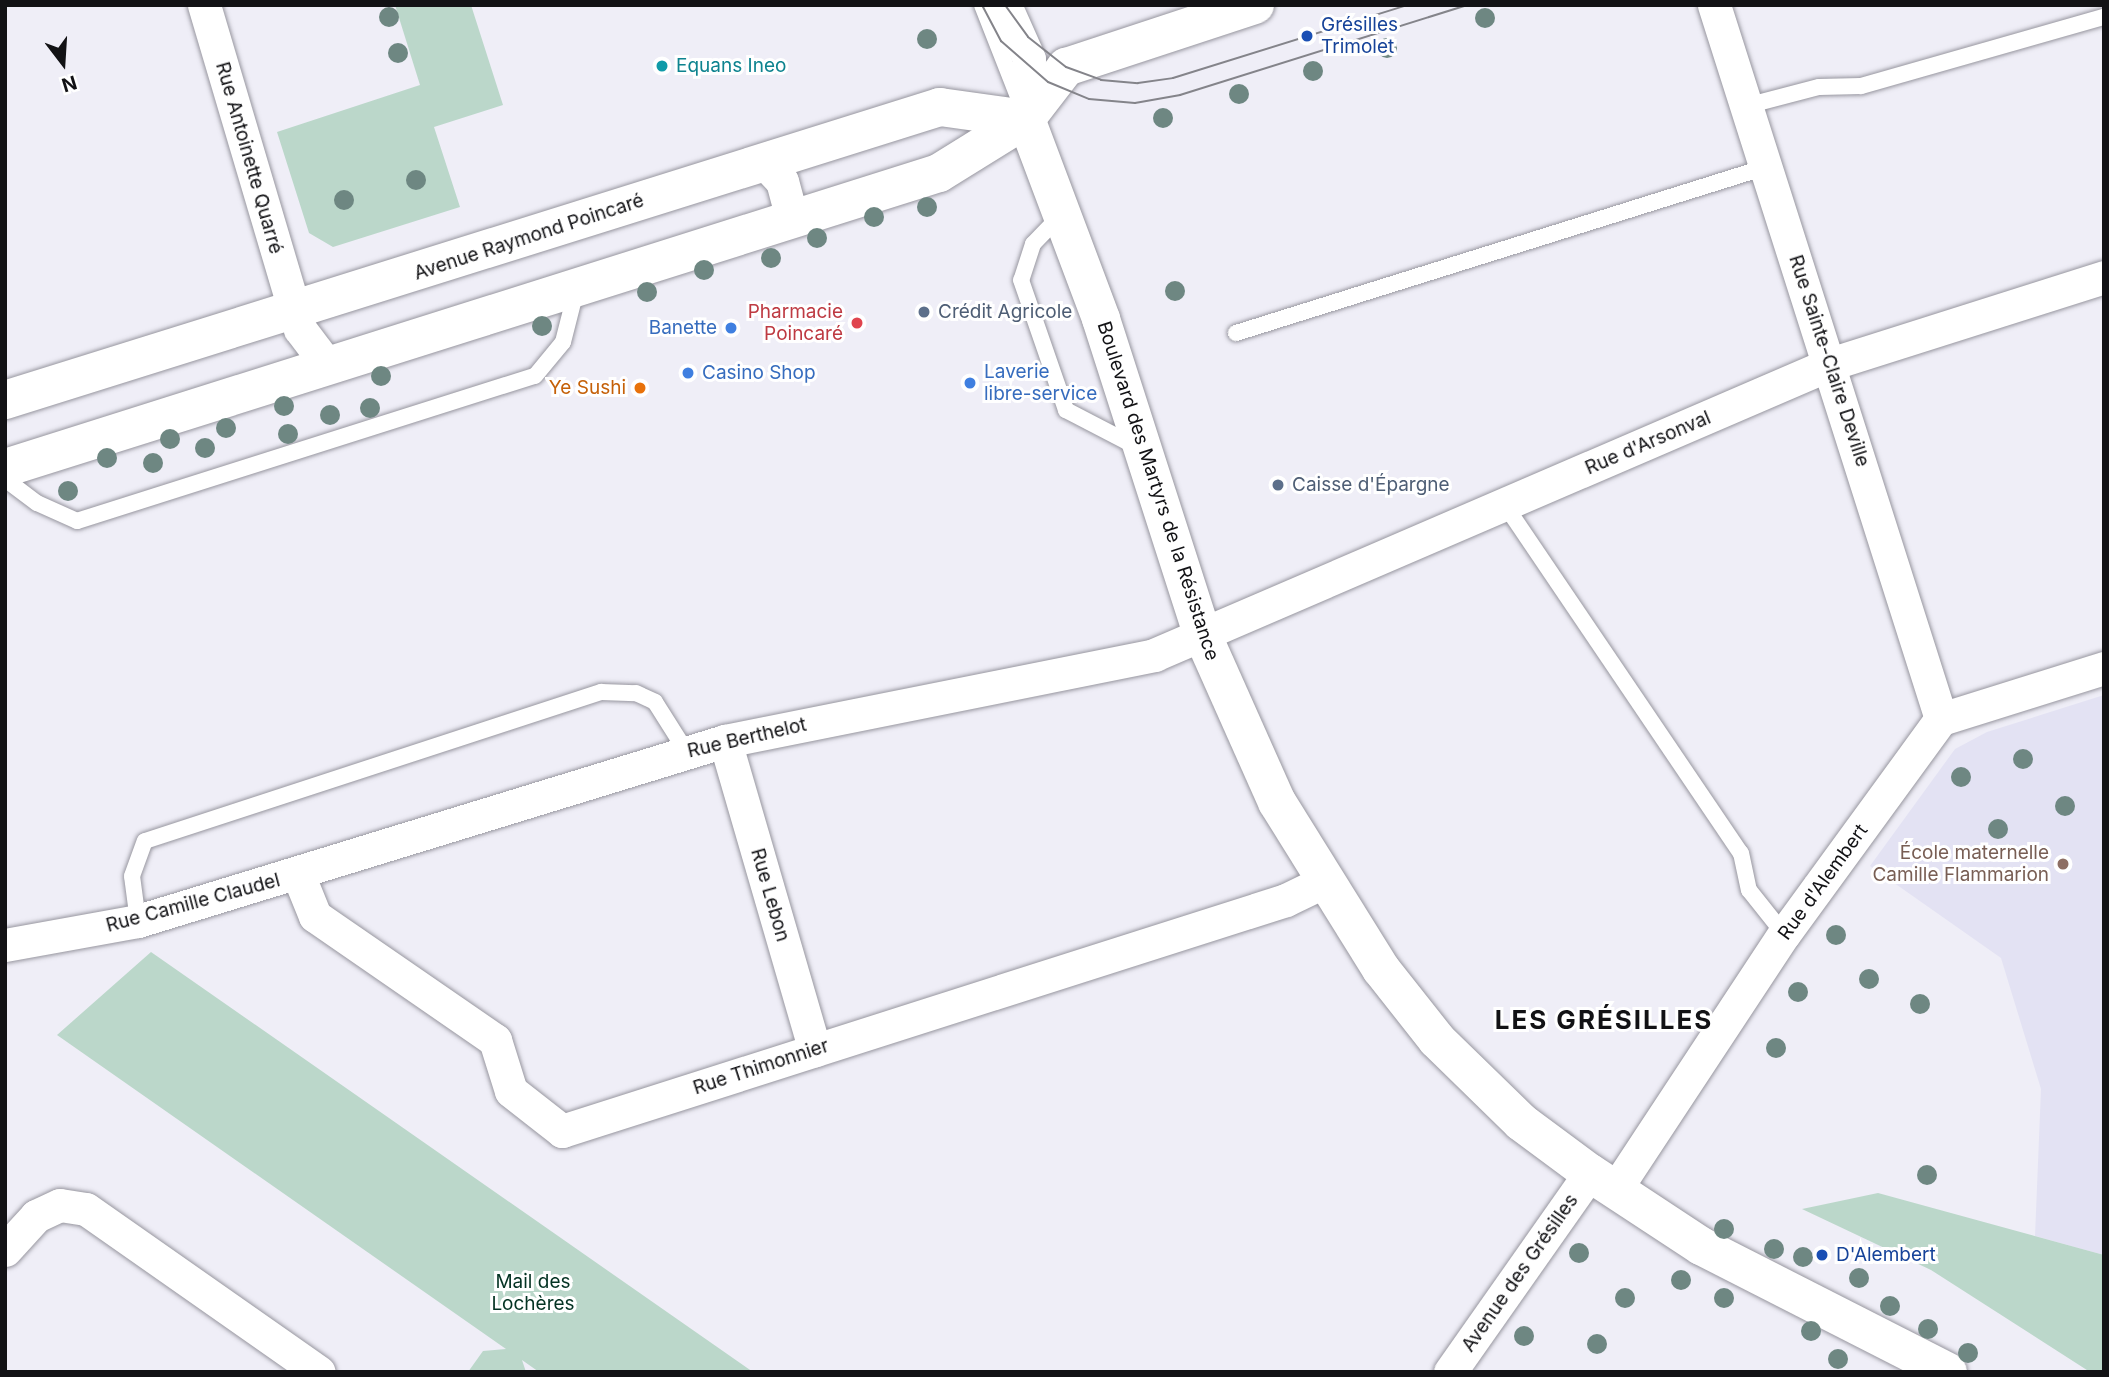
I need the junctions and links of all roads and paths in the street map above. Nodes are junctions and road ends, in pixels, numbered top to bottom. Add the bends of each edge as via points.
1 (204, 5) edge
2 (982, 5) edge
3 (1005, 5) edge
4 (1255, 5) edge
5 (1714, 5) edge
6 (2104, 18) edge
7 (1746, 106) junction
8 (1026, 119) junction
9 (764, 162) junction
10 (1766, 167) junction
11 (1062, 214) junction
12 (792, 219) junction
13 (2104, 277) edge
14 (576, 291) junction
15 (294, 312) junction
16 (1236, 333) dead end
17 (1830, 364) junction
18 (328, 366) junction
19 (5, 400) edge
20 (1144, 451) junction
21 (5, 468) edge
22 (5, 479) edge
23 (1505, 505) junction
24 (1203, 636) junction
25 (2104, 668) edge
26 (1941, 719) junction
27 (725, 741) junction
28 (686, 751) junction
29 (299, 874) junction
30 (1323, 881) junction
31 (138, 921) junction
32 (1784, 934) junction
33 (5, 945) edge
34 (815, 1050) junction
35 (1602, 1182) junction
36 (5, 1250) edge
37 (319, 1372) edge
38 (1450, 1372) edge
39 (1948, 1372) edge

1 - 15 street, Rue Antoinette Quarré
2 - 8 lane
3 - 8 street via 1029,59
4 - 8 main road via 1066,67
5 - 7 street, Rue Sainte-Claire Deville
6 - 7 lane via 1861,86 1819,87
7 - 10 street, Rue Sainte-Claire Deville
8 - 9 main road, Avenue Raymond Poincaré via 940,107
8 - 11 main road, Boulevard des Martyrs de la Résistance
8 - 12 main road via 939,173
9 - 12 street via 782,181
9 - 15 main road, Avenue Raymond Poincaré
10 - 16 lane
10 - 17 street, Rue Sainte-Claire Deville
11 - 20 main road, Boulevard des Martyrs de la Résistance
11 - 20 lane via 1033,244 1021,280 1066,410
12 - 14 main road
13 - 17 street, Rue d'Arsonval
14 - 18 main road
14 - 22 lane via 563,342 535,376 78,521 37,503
15 - 18 street via 308,344
15 - 19 main road, Avenue Raymond Poincaré
17 - 23 street, Rue d'Arsonval
17 - 26 street, Rue Sainte-Claire Deville
18 - 21 main road
20 - 24 main road, Boulevard des Martyrs de la Résistance
23 - 24 street, Rue d'Arsonval
23 - 32 lane via 1741,853 1749,890
24 - 27 street, Rue Berthelot via 1154,655
24 - 30 main road, Boulevard des Martyrs de la Résistance via 1277,802
25 - 26 street
26 - 32 street, Rue d'Alembert
27 - 28 street, Rue Berthelot
27 - 34 street, Rue Lebon
28 - 29 street, Rue Berthelot
28 - 31 lane via 655,702 636,693 601,692 145,841 132,876
29 - 31 street, Rue Camille Claudel
29 - 34 street, Rue Thimonnier via 314,916 495,1040 511,1091 562,1131
30 - 34 street, Rue Thimonnier via 1286,900
30 - 35 main road, Boulevard des Martyrs de la Résistance via 1437,1040 1521,1122
31 - 33 street, Rue Camille Claudel
32 - 35 street, Rue d'Alembert
35 - 38 street, Avenue des Grésilles
35 - 39 main road, Boulevard des Martyrs de la Résistance via 1701,1246
36 - 37 street via 36,1216 60,1205 86,1209

